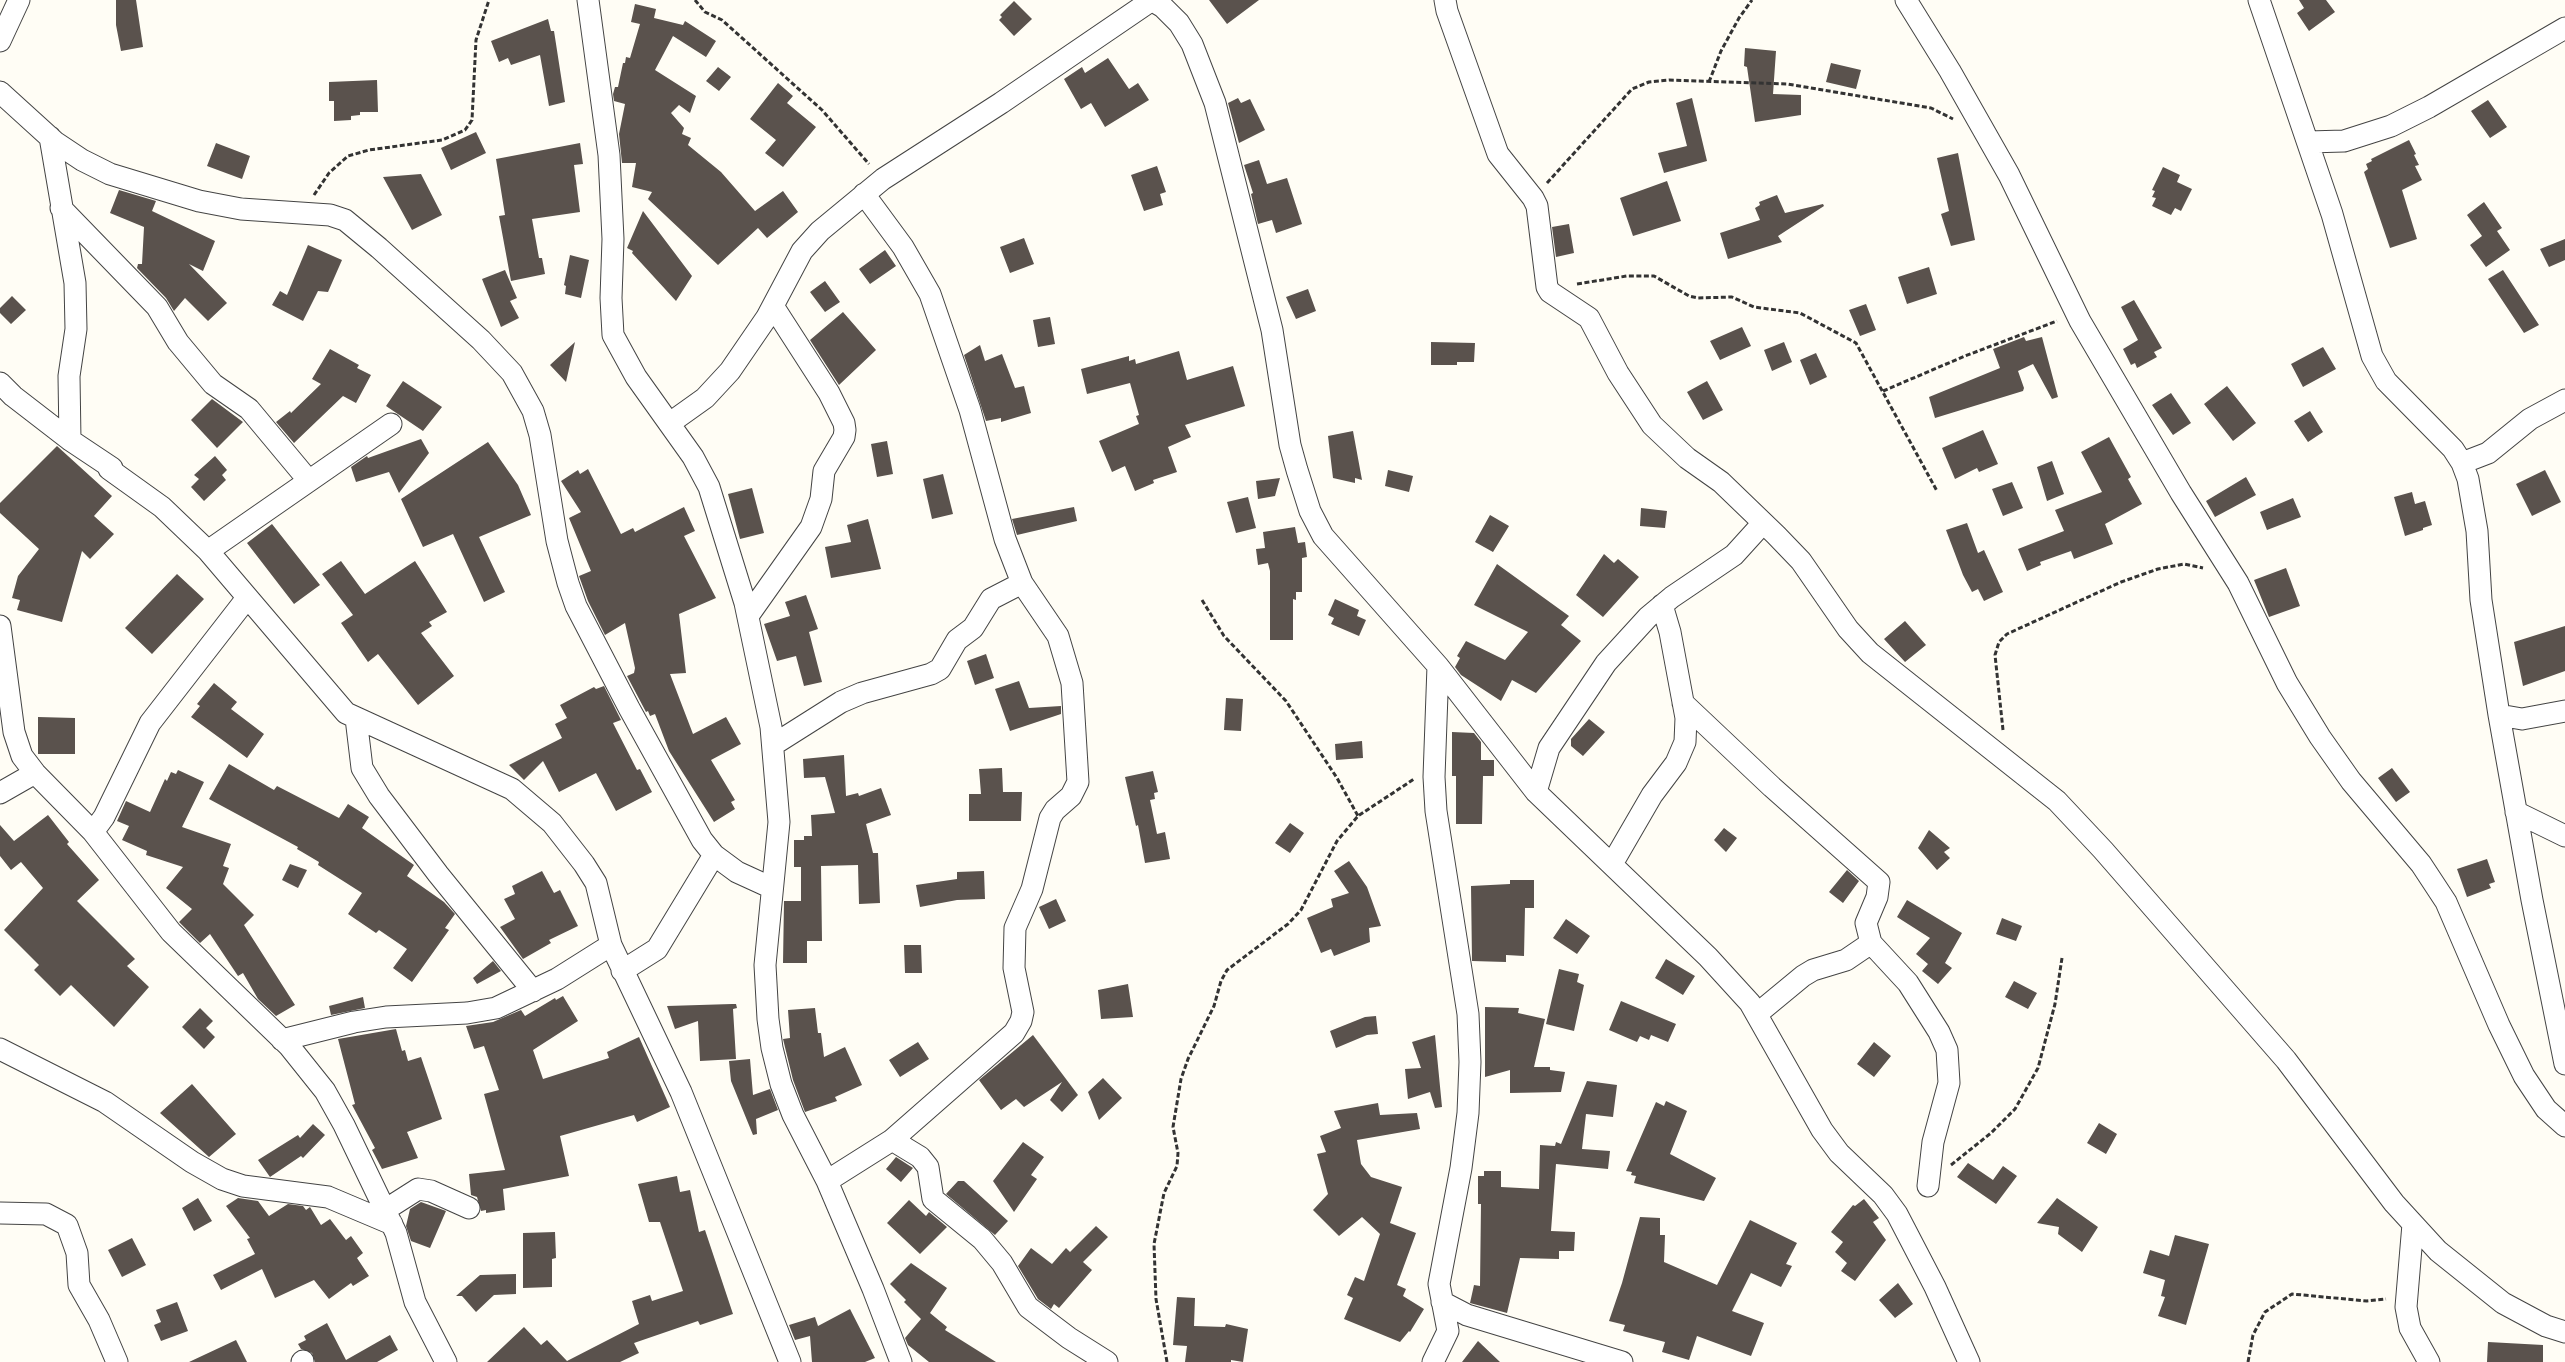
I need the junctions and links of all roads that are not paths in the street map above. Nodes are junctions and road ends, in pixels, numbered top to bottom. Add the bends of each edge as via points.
1 (19, 0) edge
2 (588, 0) edge
3 (1152, 0) edge
4 (1445, 0) edge
5 (1906, 0) edge
6 (2258, 0) edge
7 (2565, 28) edge
8 (0, 41) edge
9 (0, 92) edge
10 (50, 137) junction
11 (2308, 142) junction
12 (864, 194) junction
13 (61, 208) junction
14 (773, 306) junction
15 (0, 383) edge
16 (2565, 400) edge
17 (670, 423) junction
18 (391, 424) dead end
19 (70, 440) junction
20 (2462, 463) junction
21 (309, 481) junction
22 (1763, 523) junction
23 (208, 551) junction
24 (1022, 583) junction
25 (247, 598) junction
26 (1662, 605) junction
27 (748, 616) junction
28 (0, 626) edge
29 (1438, 666) junction
30 (1683, 703) junction
31 (2565, 711) edge
32 (2499, 715) junction
33 (356, 718) junction
34 (773, 745) junction
35 (35, 773) junction
36 (1536, 792) junction
37 (0, 793) edge
38 (2516, 812) junction
39 (94, 832) junction
40 (2565, 836) edge
41 (714, 855) junction
42 (1612, 864) junction
43 (772, 888) junction
44 (611, 944) junction
45 (1871, 944) junction
46 (622, 971) junction
47 (533, 991) junction
48 (1757, 1014) junction
49 (282, 1040) junction
50 (0, 1049) edge
51 (2565, 1064) edge
52 (2565, 1126) edge
53 (892, 1140) junction
54 (827, 1181) junction
55 (1928, 1186) road end
56 (469, 1208) dead end
57 (0, 1213) edge
58 (388, 1217) junction
59 (2413, 1224) junction
60 (1442, 1302) junction
61 (2565, 1332) edge
62 (118, 1362) edge
63 (446, 1362) edge
64 (790, 1362) edge
65 (901, 1362) edge
66 (1107, 1362) edge
67 (1433, 1362) edge
68 (1622, 1362) edge
69 (1969, 1362) edge
70 (2429, 1362) edge

1 - 8 street
2 - 17 street via 609,155 613,335 636,377
3 - 12 street
3 - 29 street via 1179,23 1192,44 1215,103 1272,330 1290,445 1310,511 1323,536 1340,557
4 - 22 street via 1446,11 1498,154 1532,198 1540,218 1545,278 1550,292 1589,318 1636,403 1662,436 1721,482
5 - 52 street via 2009,175 2077,314 2181,493 2238,583 2287,683 2351,781 2421,864 2446,902 2524,1076 2546,1109
6 - 11 street
7 - 11 street via 2391,126 2344,141
9 - 10 street
10 - 13 street
10 - 41 street via 82,160 110,174 190,198 241,209 330,215 345,220 442,303 512,373 533,411 540,434 557,541 576,606 663,772
11 - 20 street via 2372,356 2386,381 2444,438
12 - 14 street via 820,231 802,251
12 - 24 street via 903,247 930,294 970,410 1005,540
13 - 19 street via 75,283 76,329 69,376
13 - 21 street via 157,307 178,342 213,384 249,409
14 - 17 street via 730,371 705,398
14 - 27 street via 829,393 845,430 822,475 821,499 811,527
15 - 19 street
16 - 20 street via 2530,419 2488,453
17 - 27 street via 709,487
18 - 21 street
19 - 23 street via 162,507
20 - 32 street via 2472,495 2481,600
21 - 23 street
22 - 26 street via 1734,555
22 - 59 street via 1801,561 1848,629 1870,653 2057,801 2167,920 2286,1060
23 - 25 street
24 - 34 street via 991,599 973,628 957,640 940,669 841,702
24 - 53 street via 1058,636 1064,652 1073,691 1078,782 1071,796 1050,818 1032,889 1015,928 1014,968 1022,1005 1021,1021 1001,1045
25 - 33 street via 346,713
25 - 39 street via 150,723
26 - 30 street
26 - 36 street via 1592,682 1549,748
27 - 34 street
28 - 35 street via 14,732 22,756
29 - 36 street
29 - 60 street via 1436,811 1468,1014 1470,1062 1461,1168 1439,1284
30 - 42 street via 1687,729 1681,753
30 - 45 street via 1879,882 1877,897 1866,923
31 - 32 street via 2522,719
32 - 38 street
33 - 44 street via 512,789 552,824 596,883
33 - 47 street via 362,768 379,796
34 - 43 street via 779,822
35 - 37 street
35 - 39 street
36 - 42 street
38 - 40 street
38 - 51 street
39 - 49 street via 171,932
41 - 43 street via 737,872
41 - 46 street via 657,949
42 - 48 street via 1708,957
43 - 54 street via 765,965 772,1048 793,1115
44 - 46 street
44 - 47 street
45 - 48 street via 1854,956 1813,970
45 - 55 street via 1908,983 1940,1032 1947,1050 1949,1083 1933,1142
46 - 64 street via 681,1092
47 - 49 street via 483,1011 386,1017
48 - 69 street via 1822,1130 1897,1214 1931,1278
49 - 58 street via 325,1091
50 - 58 street via 105,1102 222,1179 243,1186 328,1196
53 - 54 street
53 - 66 street via 928,1167 933,1199 982,1239 1002,1263 1028,1307
54 - 65 street
56 - 58 street via 431,1191 418,1189
57 - 62 street via 46,1214 67,1225 77,1253 79,1285
58 - 63 street via 415,1302
59 - 61 street via 2438,1252 2503,1303 2546,1326
59 - 70 street via 2406,1307 2410,1328
60 - 67 street via 1448,1331
60 - 68 street via 1467,1315

